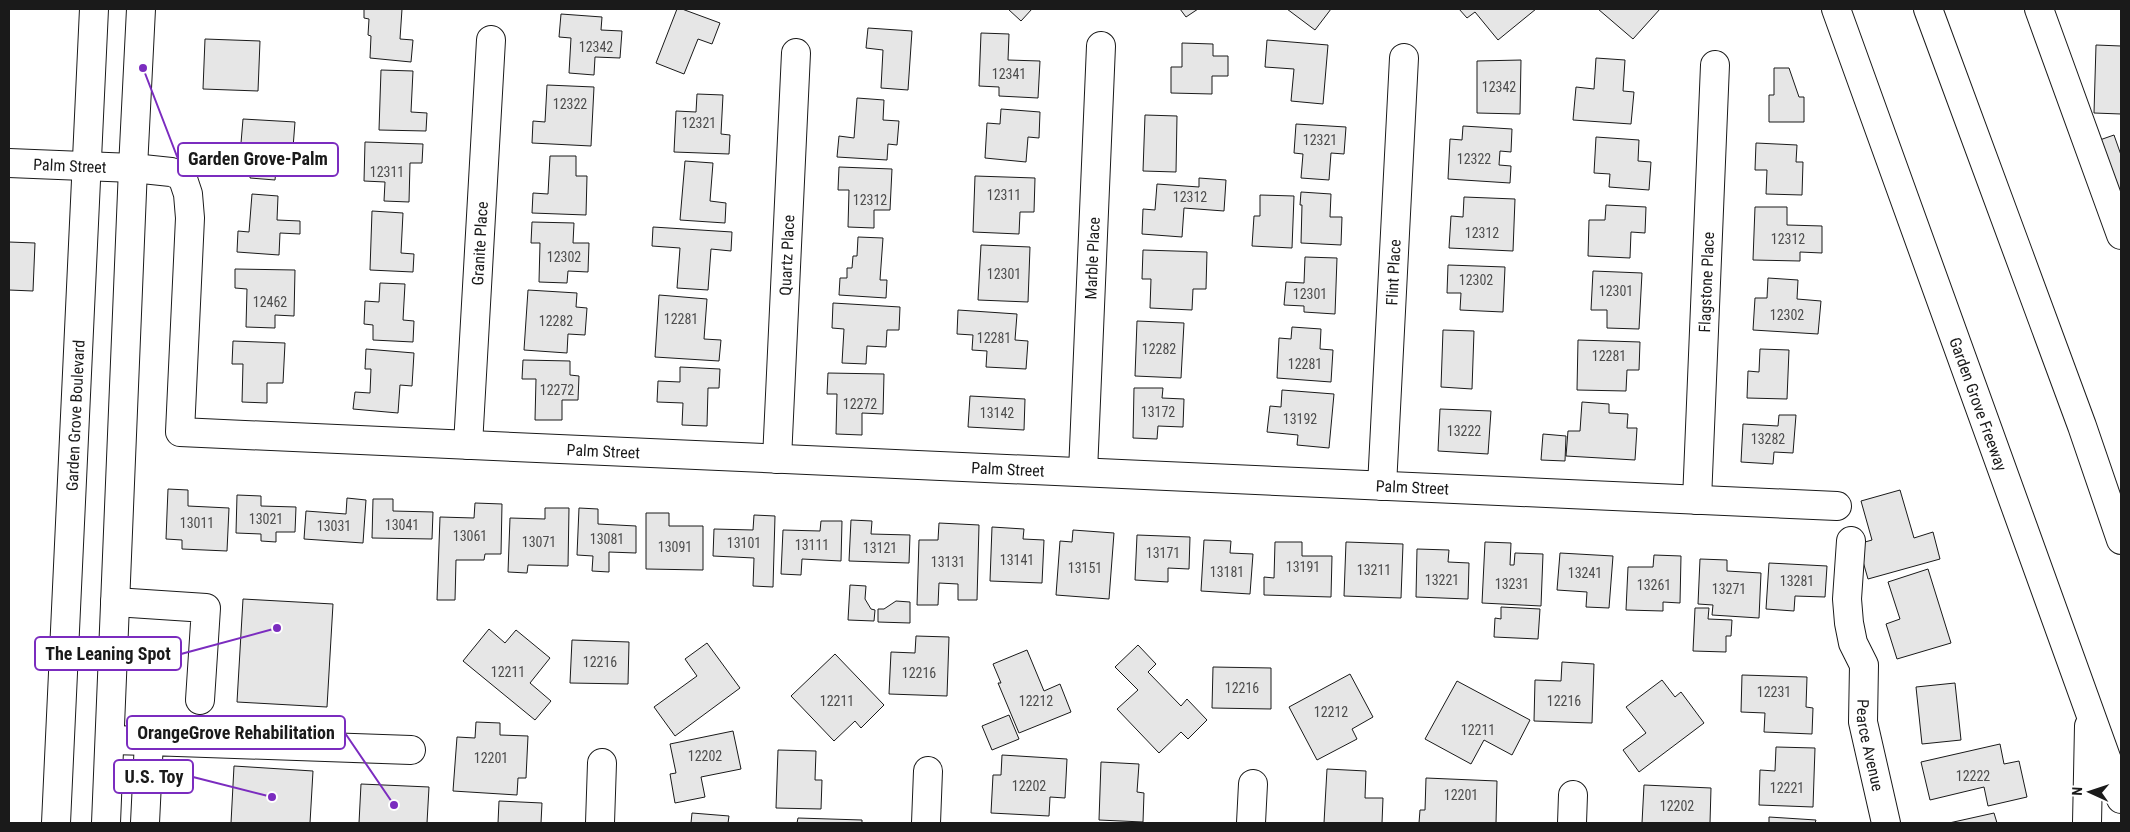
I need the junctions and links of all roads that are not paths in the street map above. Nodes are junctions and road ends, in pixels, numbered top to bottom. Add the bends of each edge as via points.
1 (94, 9) edge
2 (141, 9) edge
3 (1836, 9) edge
4 (1928, 9) edge
5 (2039, 9) edge
6 (491, 40) dead end
7 (1101, 46) dead end
8 (796, 53) dead end
9 (1404, 58) dead end
10 (1715, 65) dead end
11 (9, 163) edge
12 (86, 166) junction
13 (133, 168) junction
14 (2121, 235) edge
15 (2082, 426) junction
16 (468, 445) junction
17 (778, 459) junction
18 (1083, 472) junction
19 (1382, 486) junction
20 (1697, 500) junction
21 (1837, 506) dead end
22 (2121, 508) edge
23 (2121, 540) edge
24 (1851, 541) dead end
25 (115, 602) junction
26 (200, 700) dead end
27 (2090, 709) junction
28 (110, 740) junction
29 (149, 741) junction
30 (411, 750) dead end
31 (602, 763) dead end
32 (928, 771) dead end
33 (1252, 784) dead end
34 (1573, 795) dead end
35 (2121, 799) edge
36 (56, 823) edge
37 (106, 823) edge
38 (145, 823) edge
39 (600, 823) edge
40 (926, 823) edge
41 (1251, 823) edge
42 (1572, 823) edge
43 (1886, 823) edge
44 (2087, 823) edge

1 - 12 main road, Garden Grove Boulevard
2 - 13 main road
3 - 27 main road, Garden Grove Freeway
4 - 15 main road
5 - 14 main road
6 - 16 main road, Granite Place
7 - 18 main road, Marble Place
8 - 17 main road, Quartz Place
9 - 19 main road, Flint Place
10 - 20 main road, Flagstone Place
11 - 12 main road, Palm Street
12 - 13 main road, Palm Street
12 - 36 main road, Garden Grove Boulevard
13 - 16 main road, Palm Street via 182,176 188,194 190,218 180,432
13 - 25 main road
15 - 22 main road
15 - 23 main road
16 - 17 main road, Palm Street
17 - 18 main road, Palm Street
18 - 19 main road, Palm Street
19 - 20 main road, Palm Street
20 - 21 main road, Palm Street
24 - 43 main road, Pearce Avenue via 1849,623 1853,643 1864,665 1862,722
25 - 26 main road via 206,608
25 - 28 main road
27 - 35 main road, Garden Grove Freeway
27 - 44 main road
28 - 29 main road
28 - 37 main road
29 - 30 main road
29 - 38 main road
31 - 39 main road
32 - 40 main road
33 - 41 main road
34 - 42 main road

